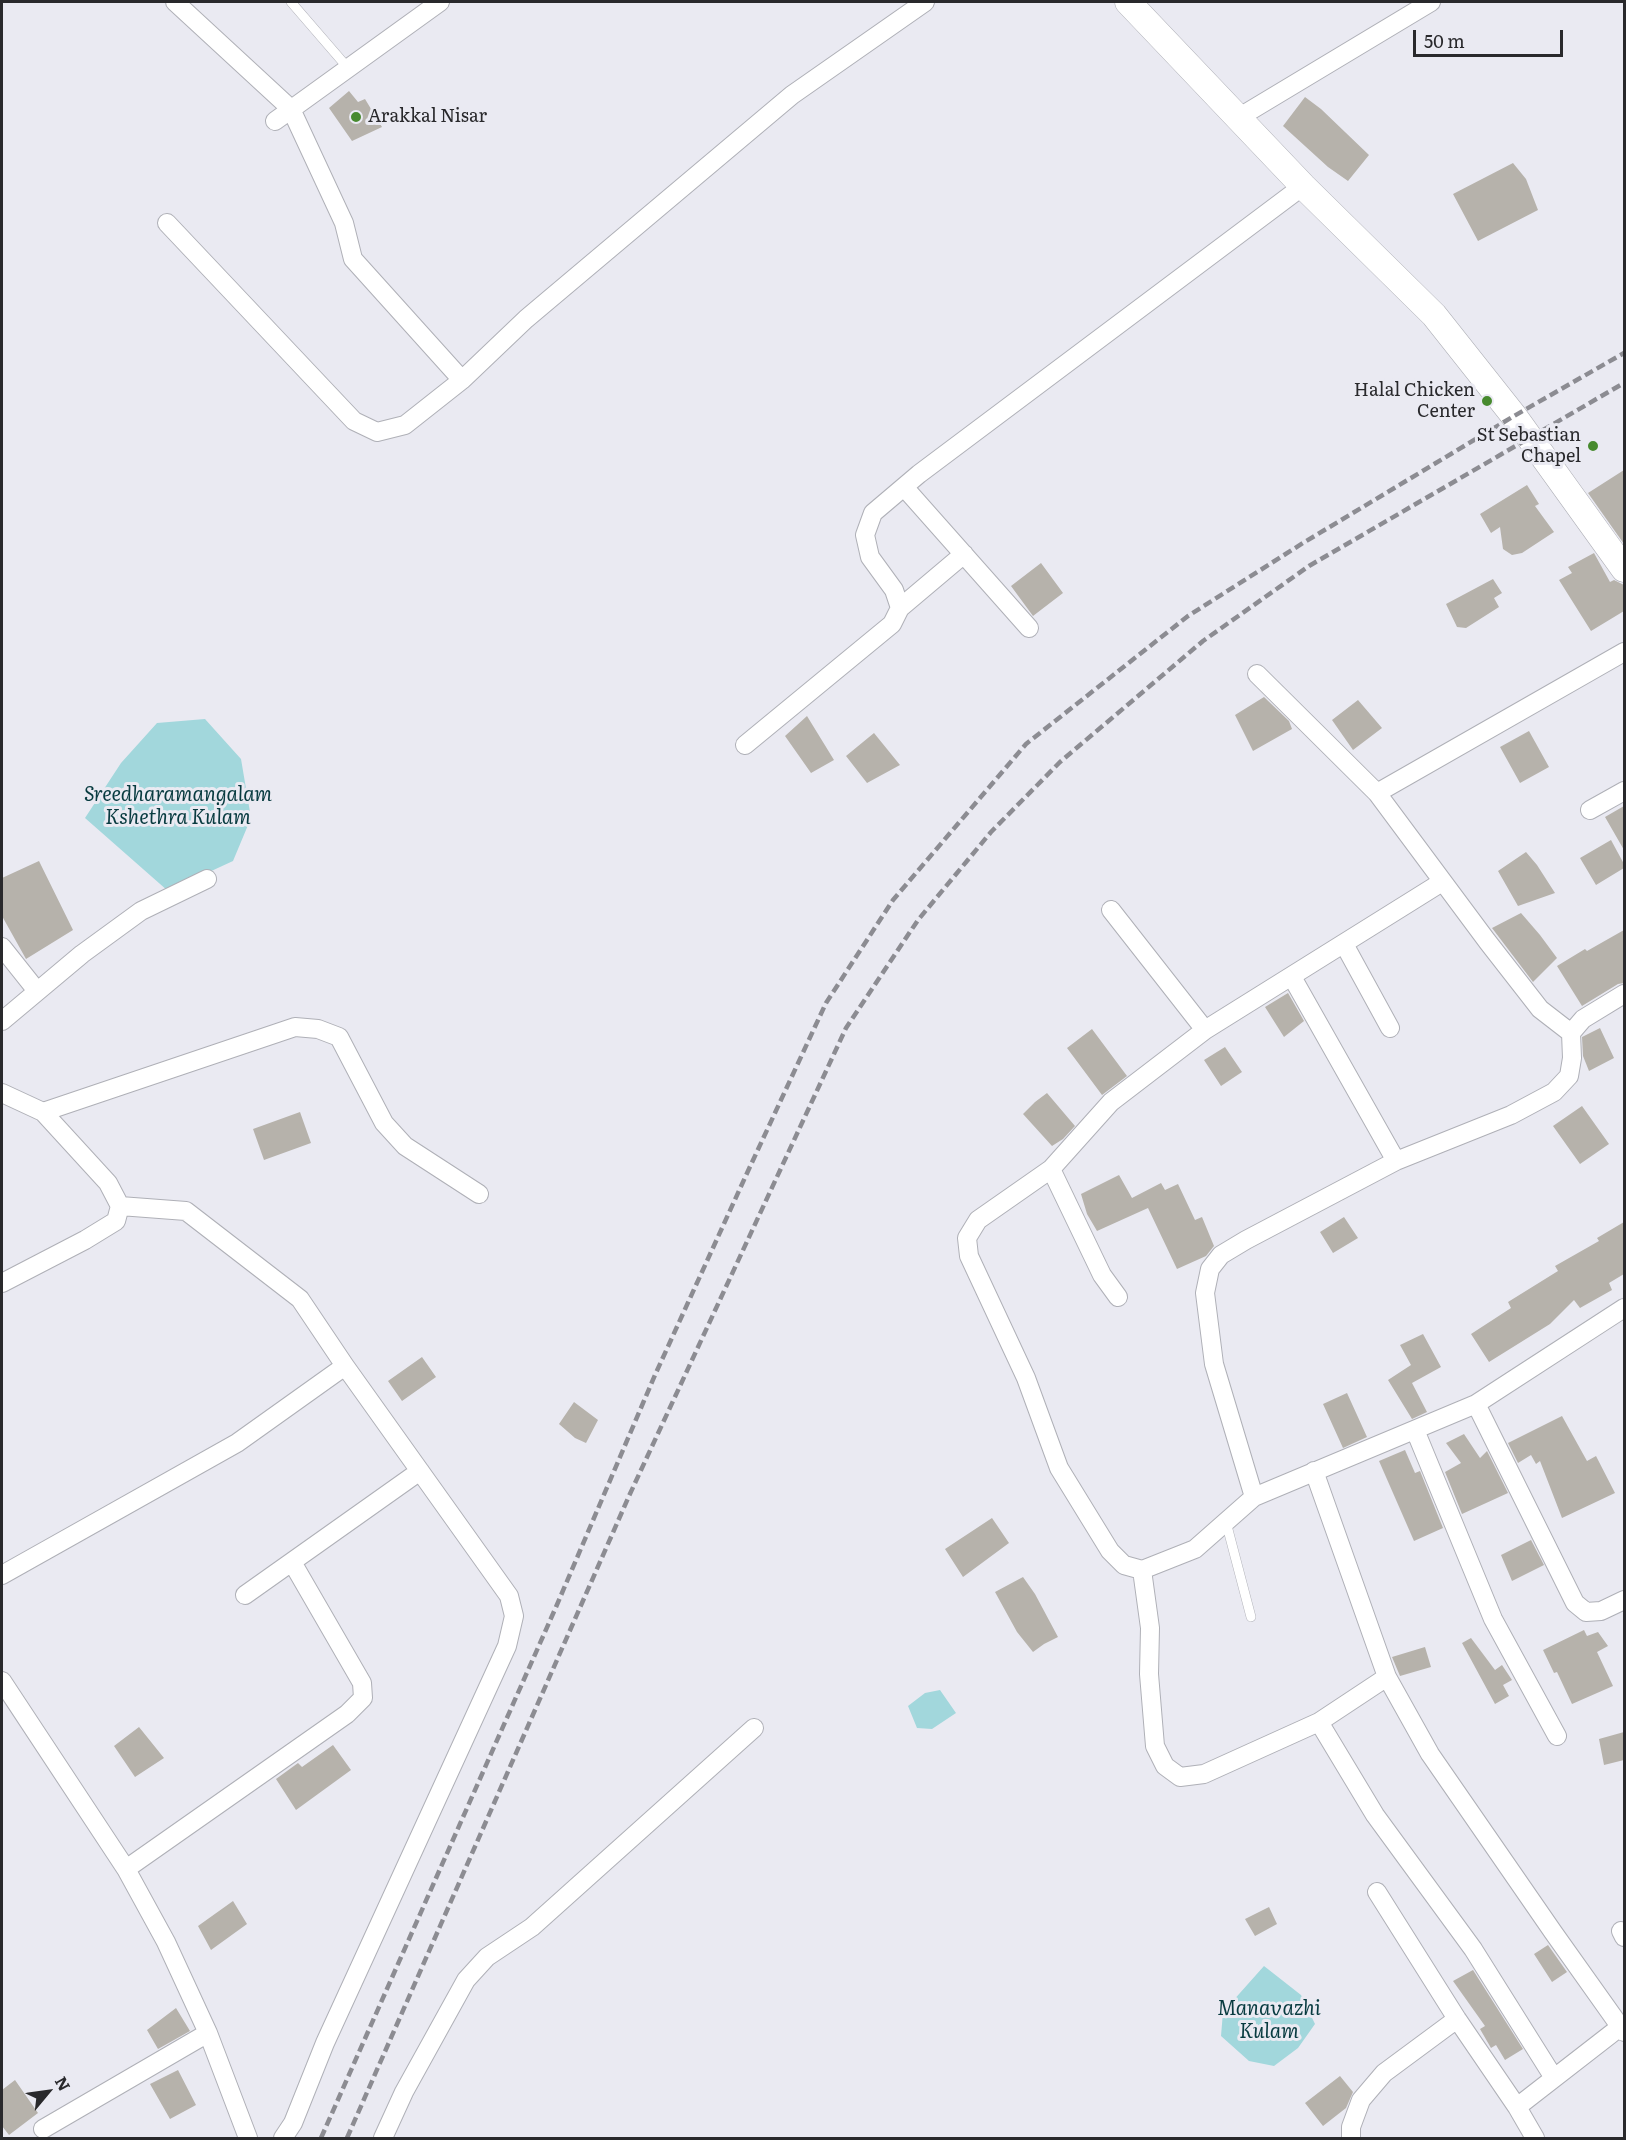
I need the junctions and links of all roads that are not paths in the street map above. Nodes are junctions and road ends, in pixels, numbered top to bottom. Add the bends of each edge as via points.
1 (175, 2) edge
2 (291, 2) edge
3 (440, 2) edge
4 (926, 2) edge
5 (1128, 2) edge
6 (1431, 2) edge
7 (348, 68) junction
8 (291, 109) junction
9 (1238, 118) junction
10 (275, 121) dead end
11 (1303, 186) junction
12 (167, 223) dead end
13 (462, 380) junction
14 (904, 487) junction
15 (964, 554) junction
16 (1622, 559) edge
17 (900, 608) junction
18 (1029, 628) dead end
19 (1624, 652) edge
20 (1257, 674) dead end
21 (746, 745) dead end
22 (1624, 790) edge
23 (1377, 793) junction
24 (1590, 810) dead end
25 (207, 879) dead end
26 (1442, 882) junction
27 (1111, 910) dead end
28 (1344, 944) junction
29 (2, 946) edge
30 (1292, 976) junction
31 (37, 991) junction
32 (1624, 994) edge
33 (2, 1021) edge
34 (1390, 1028) dead end
35 (1205, 1030) junction
36 (1571, 1033) junction
37 (2, 1093) edge
38 (43, 1112) junction
39 (1396, 1161) junction
40 (1051, 1169) junction
41 (479, 1194) dead end
42 (120, 1206) junction
43 (2, 1283) edge
44 (1118, 1297) dead end
45 (1624, 1308) edge
46 (345, 1366) junction
47 (1476, 1404) junction
48 (1415, 1430) junction
49 (420, 1471) junction
50 (1314, 1471) junction
51 (1254, 1497) junction
52 (1227, 1522) junction
53 (292, 1562) junction
54 (1142, 1570) junction
55 (2, 1575) edge
56 (245, 1595) dead end
57 (1624, 1600) edge
58 (1251, 1617) dead end
59 (1387, 1677) junction
60 (2, 1681) edge
61 (1319, 1722) junction
62 (754, 1728) dead end
63 (1557, 1736) dead end
64 (126, 1869) junction
65 (1377, 1892) dead end
66 (1457, 2019) junction
67 (1623, 2028) edge
68 (208, 2033) junction
69 (1554, 2078) junction
70 (1517, 2107) junction
71 (43, 2129) dead end
72 (248, 2139) edge
73 (283, 2139) edge
74 (383, 2139) edge
75 (1351, 2139) edge
76 (1535, 2139) edge

1 - 8 street
2 - 7 lane
3 - 7 street
4 - 13 street via 792,95 526,319
5 - 9 street
6 - 9 street
7 - 8 street
8 - 10 street
8 - 13 street via 344,223 353,259
9 - 11 street
11 - 14 street
11 - 16 street via 1434,315
12 - 13 street via 354,421 377,432 405,425
14 - 15 street
14 - 17 street via 873,513 865,535 870,557 894,590
15 - 17 street
15 - 18 street
17 - 21 street via 892,624
19 - 23 street
20 - 23 street
22 - 24 street
23 - 26 street
25 - 31 street via 141,911
26 - 28 street
26 - 36 street via 1540,1009
27 - 35 street
28 - 30 street
28 - 34 street
29 - 31 street
30 - 35 street
30 - 39 street
31 - 33 street
32 - 36 street via 1582,1019
35 - 40 street via 1111,1102
36 - 39 street via 1569,1076 1554,1092 1511,1115
37 - 38 street
38 - 41 street via 295,1028 318,1029 339,1037 384,1123 405,1146
38 - 42 street via 108,1183
39 - 51 street via 1246,1240 1221,1255 1210,1269 1205,1293 1214,1364
40 - 44 street via 1102,1275
40 - 54 street via 978,1220 967,1238 969,1256 1026,1377 1059,1468 1110,1551 1124,1565
42 - 43 street via 116,1221
42 - 46 street via 186,1211 300,1299
45 - 47 street
46 - 49 street
46 - 55 street via 237,1443
47 - 48 street
47 - 57 street via 1575,1603 1586,1612 1601,1611
48 - 50 street
48 - 63 street via 1493,1619
49 - 53 street
49 - 73 street via 509,1596 514,1616 507,1646
50 - 51 street
50 - 59 street
51 - 52 street
52 - 54 street via 1195,1549
52 - 58 lane
53 - 56 street
53 - 64 street via 362,1683 363,1698 346,1714
54 - 61 street via 1150,1628 1155,1746 1165,1766 1179,1777 1204,1774
59 - 61 street
59 - 67 street via 1430,1754
60 - 64 street
61 - 69 street via 1376,1815 1473,1949
62 - 74 street via 532,1927 487,1957 466,1980 404,2092
64 - 68 street via 166,1942
65 - 66 street
66 - 70 street
66 - 75 street via 1384,2073 1361,2100
67 - 69 street
68 - 71 street
68 - 72 street
69 - 70 street
70 - 76 street

